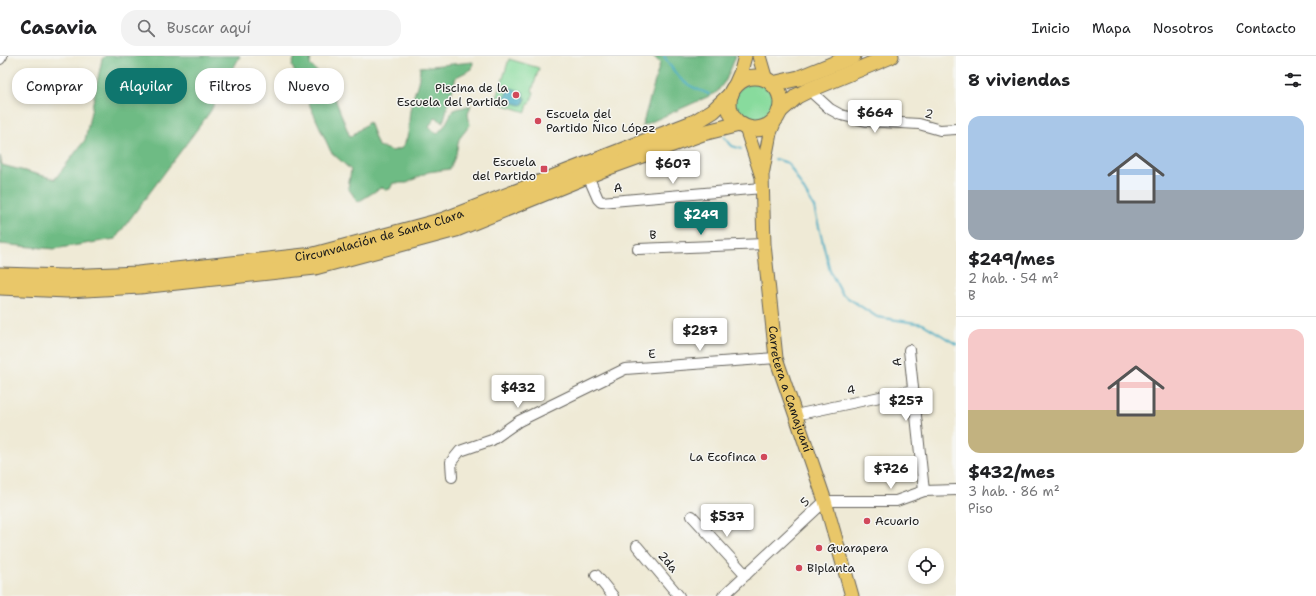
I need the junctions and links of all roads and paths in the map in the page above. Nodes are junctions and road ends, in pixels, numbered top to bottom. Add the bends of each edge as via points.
1 (2, 56) edge
2 (745, 56) edge
3 (759, 56) edge
4 (853, 56) edge
5 (891, 56) edge
6 (0, 59) edge
7 (769, 82) junction
8 (732, 90) junction
9 (809, 90) junction
10 (777, 115) junction
11 (743, 126) junction
12 (956, 129) edge
13 (588, 176) junction
14 (762, 181) junction
15 (764, 244) junction
16 (638, 249) dead end
17 (0, 275) edge
18 (0, 287) edge
19 (909, 350) dead end
20 (776, 358) junction
21 (913, 390) junction
22 (795, 415) junction
23 (452, 476) dead end
24 (956, 490) edge
25 (924, 491) junction
26 (825, 501) junction
27 (692, 516) dead end
28 (637, 546) dead end
29 (596, 575) dead end
30 (746, 575) junction
31 (613, 596) edge
32 (679, 596) edge
33 (723, 596) edge
34 (852, 596) edge

1 - 6 street
2 - 8 main road
3 - 7 main road
4 - 7 highway via 799,78
5 - 9 highway
7 - 8 highway via 749,78 741,81
7 - 10 highway via 780,97
8 - 11 highway via 730,110
8 - 17 highway, Circunvalación de Santa Clara via 713,111 695,122 444,220 314,255 138,274 65,277
9 - 10 highway via 797,96
9 - 12 street, 2 via 830,109 866,122 919,124 940,130
10 - 11 highway via 763,128
10 - 14 main road, Carretera a Camajuaní via 770,133
11 - 13 highway, Circunvalación de Santa Clara via 703,133
11 - 14 main road, Carretera a Camajuaní
13 - 14 street, A via 601,202
13 - 18 highway, Circunvalación de Santa Clara via 456,229 315,268 140,286 67,290
14 - 15 main road, Carretera a Camajuaní
15 - 16 street, B
15 - 20 main road, Carretera a Camajuaní
19 - 21 street, A
20 - 22 main road, Carretera a Camajuaní
20 - 23 street, E via 625,369 519,421 492,440 460,451 451,462
21 - 22 street, 4
21 - 25 street, A
22 - 26 main road, Carretera a Camajuaní
24 - 25 street, 5
25 - 26 street, 5 via 896,501
26 - 30 street, 5
26 - 34 main road, Carretera a Camajuaní
27 - 30 street
28 - 32 street, 2da
29 - 31 street
30 - 33 street, 5

